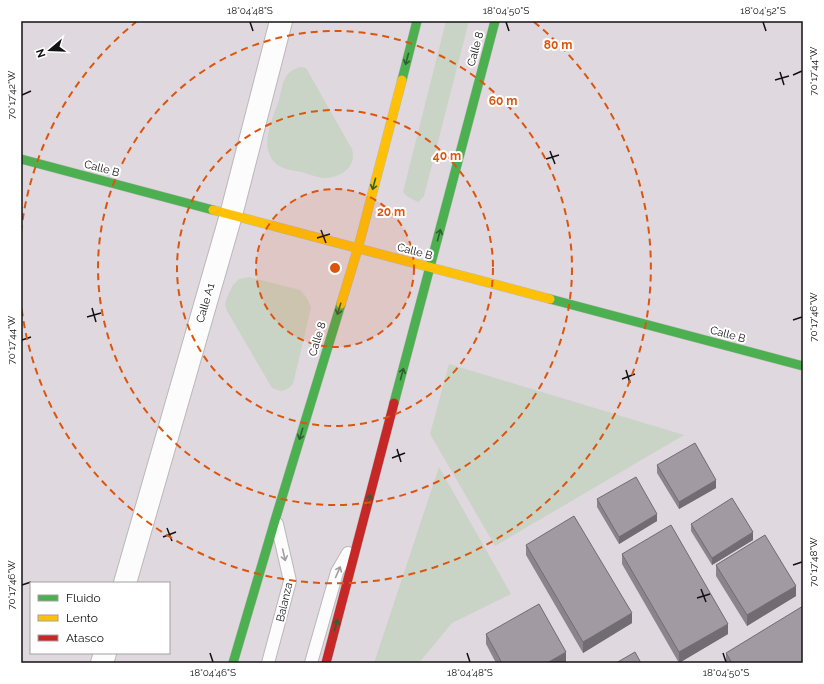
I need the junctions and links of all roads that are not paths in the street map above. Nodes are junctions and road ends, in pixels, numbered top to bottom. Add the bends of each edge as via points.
1 (281, 21) edge
2 (417, 21) edge
3 (495, 21) edge
4 (21, 159) edge
5 (230, 215) junction
6 (358, 248) junction
7 (430, 268) junction
8 (803, 366) edge
9 (276, 517) junction
10 (361, 532) junction
11 (125, 582) edge
12 (233, 663) edge
13 (268, 663) edge
14 (311, 663) edge
15 (326, 663) edge

1 - 5 street, Calle A1
2 -> 6 street, Calle 8
7 -> 3 street, Calle 8
4 - 5 street, Calle B
5 - 6 street, Calle B
5 - 11 street, Calle A1
6 - 7 street, Calle B
6 -> 9 street, Calle 8
7 - 8 street, Calle B
10 -> 7 street, Calle 8
9 - 12 street, Calle 8
9 -> 13 lane, Balanza via 290,581
14 -> 10 lane via 336,572
15 -> 10 street, Calle 8

